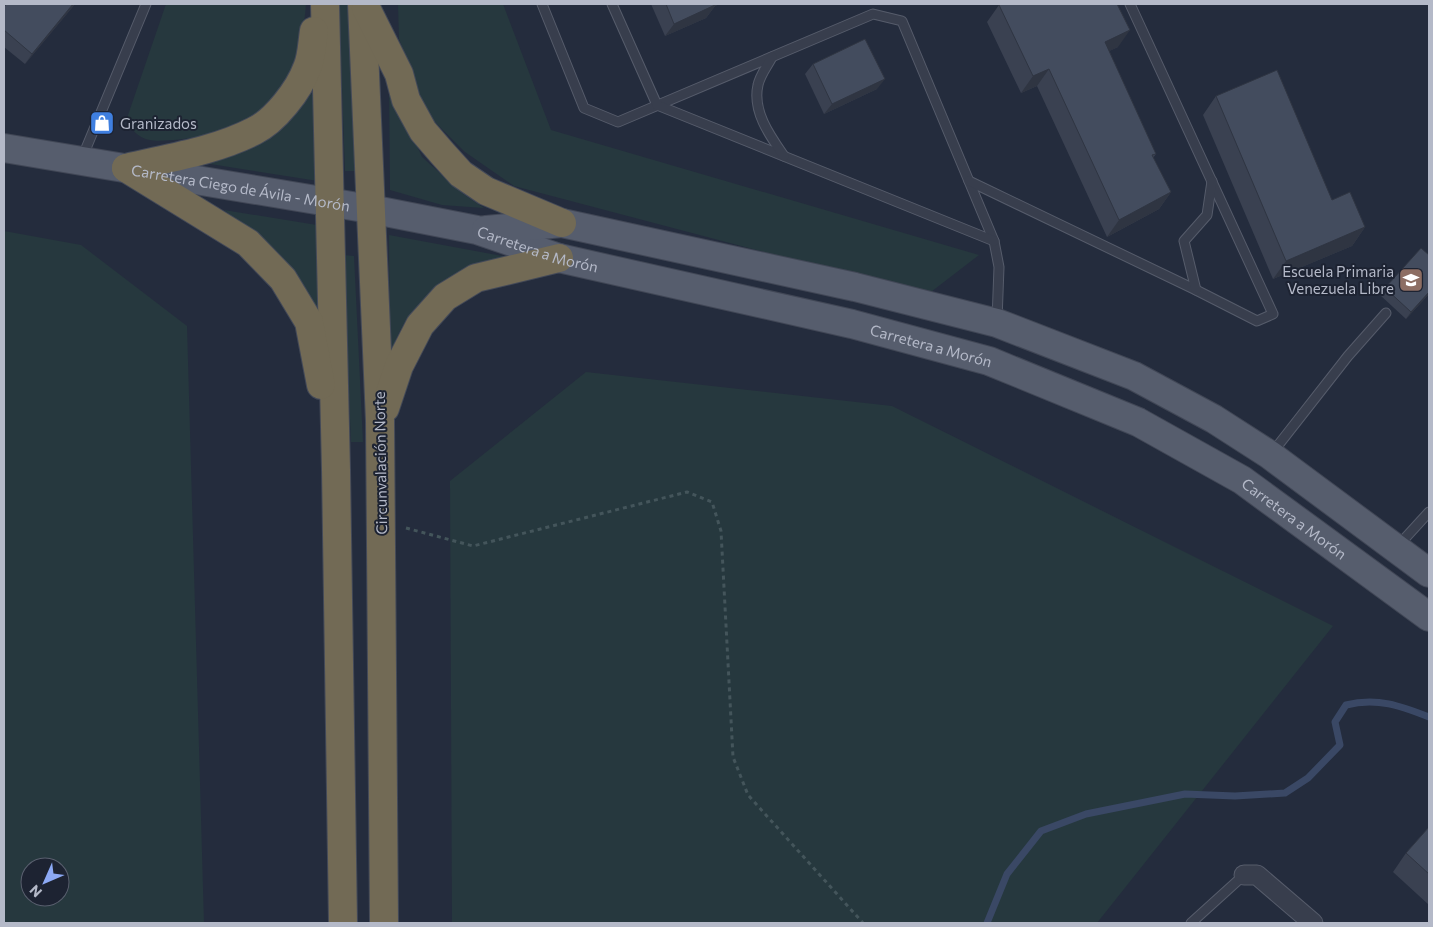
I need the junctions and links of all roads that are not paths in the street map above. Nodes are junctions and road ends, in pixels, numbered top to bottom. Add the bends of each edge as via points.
1 (146, 4) edge
2 (318, 4) edge
3 (326, 4) edge
4 (363, 4) edge
5 (542, 4) edge
6 (612, 4) edge
7 (1130, 4) edge
8 (772, 57) junction
9 (657, 105) junction
10 (4, 148) edge
11 (784, 156) junction
12 (81, 161) junction
13 (126, 168) junction
14 (1212, 180) junction
15 (969, 181) junction
16 (330, 203) junction
17 (370, 208) junction
18 (562, 223) junction
19 (477, 230) junction
20 (994, 241) junction
21 (559, 258) junction
22 (1196, 290) junction
23 (1386, 313) dead end
24 (997, 323) junction
25 (989, 361) junction
26 (380, 421) junction
27 (1270, 455) junction
28 (336, 470) junction
29 (1429, 512) edge
30 (1396, 548) junction
31 (1429, 573) edge
32 (1429, 617) edge
33 (1244, 875) joint
34 (1310, 922) edge
35 (343, 923) edge
36 (384, 923) edge
37 (1191, 923) edge

1 - 12 lane
2 - 13 highway via 308,67 298,88 284,106 256,131 215,146
3 - 16 highway
4 - 17 highway, Circunvalación Norte
4 - 18 highway via 399,74 406,100 423,131 461,174 486,191
5 - 9 lane via 584,108 618,122
6 - 9 lane
7 - 14 lane
8 - 9 lane
8 - 11 lane via 758,84 758,104 767,132
8 - 15 lane via 873,14 902,21
9 - 11 lane
10 - 12 main road, Carretera Ciego de Ávila - Morón
11 - 20 lane
12 - 13 main road, Carretera Ciego de Ávila - Morón
13 - 16 main road, Carretera Ciego de Ávila - Morón
13 - 28 highway via 248,243 283,279 309,322
14 - 22 lane via 1207,215 1184,241
14 - 22 lane via 1273,314 1257,321
15 - 20 lane
15 - 22 lane
16 - 17 main road, Carretera Ciego de Ávila - Morón
16 - 28 highway
17 - 19 main road, Carretera Ciego de Ávila - Morón
17 - 26 highway, Circunvalación Norte
18 - 19 main road, Carretera a Morón
18 - 24 main road, Carretera a Morón via 854,287
19 - 21 main road, Carretera a Morón
20 - 24 lane via 999,267
21 - 25 main road, Carretera a Morón via 852,324
21 - 26 highway via 476,278 445,297 420,325 399,366
23 - 27 lane
24 - 25 main road
24 - 27 main road, Carretera a Morón via 1134,376 1214,419
25 - 32 main road, Carretera a Morón via 1138,422 1242,480
26 - 36 highway, Circunvalación Norte
27 - 30 main road, Carretera a Morón
28 - 35 highway
29 - 30 lane
30 - 31 main road, Carretera a Morón
33 - 34 street via 1257,875
33 - 37 lane

